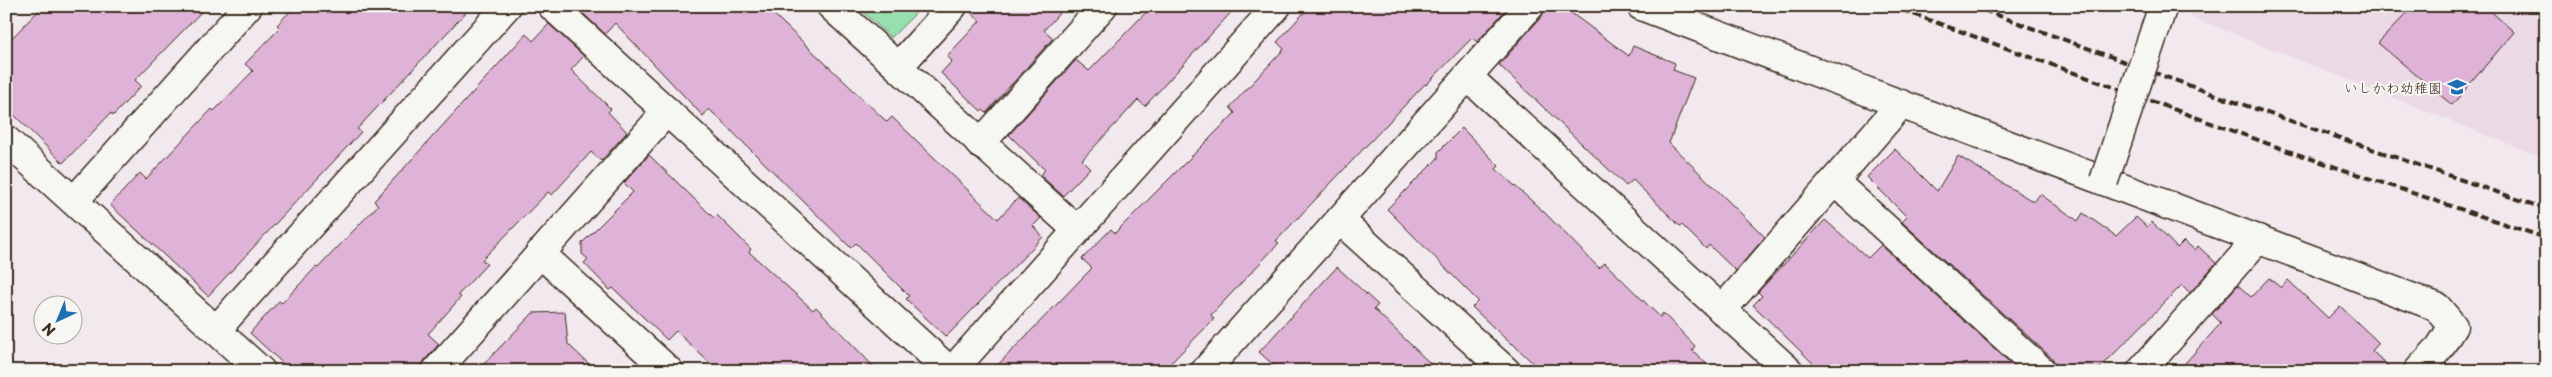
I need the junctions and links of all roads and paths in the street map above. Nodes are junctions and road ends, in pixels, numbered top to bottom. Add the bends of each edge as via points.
1 (248, 6) edge
2 (507, 6) edge
3 (552, 6) edge
4 (832, 6) edge
5 (953, 6) edge
6 (1103, 6) edge
7 (1277, 6) edge
8 (1530, 6) edge
9 (1641, 6) edge
10 (2163, 6) edge
11 (898, 67) junction
12 (1468, 76) junction
13 (1901, 104) junction
14 (667, 112) junction
15 (6, 140) edge
16 (980, 144) junction
17 (1834, 181) junction
18 (2104, 181) junction
19 (74, 201) junction
20 (1340, 220) junction
21 (1077, 230) junction
22 (2258, 239) junction
23 (540, 253) junction
24 (1722, 310) junction
25 (216, 330) junction
26 (1217, 367) edge
27 (262, 371) edge
28 (436, 371) edge
29 (669, 371) edge
30 (951, 371) edge
31 (1506, 371) edge
32 (1789, 371) edge
33 (2042, 371) edge
34 (2140, 371) edge
35 (2418, 371) edge

1 - 19 street
2 - 25 street
3 - 14 street
4 - 11 street
5 - 11 street
6 - 16 street
7 - 21 street
8 - 12 street
9 - 13 street
10 - 18 street, bridge
11 - 16 street
12 - 20 street
12 - 24 street
13 - 17 street
13 - 18 street
14 - 23 street
14 - 30 street
15 - 19 street
16 - 21 street
17 - 24 street
17 - 33 street
18 - 22 street
19 - 25 street
20 - 26 street
20 - 31 street
21 - 30 street
22 - 34 street
22 - 35 street via 2437,307 2452,326 2440,347
23 - 28 street
23 - 29 street
24 - 32 street
25 - 27 street

